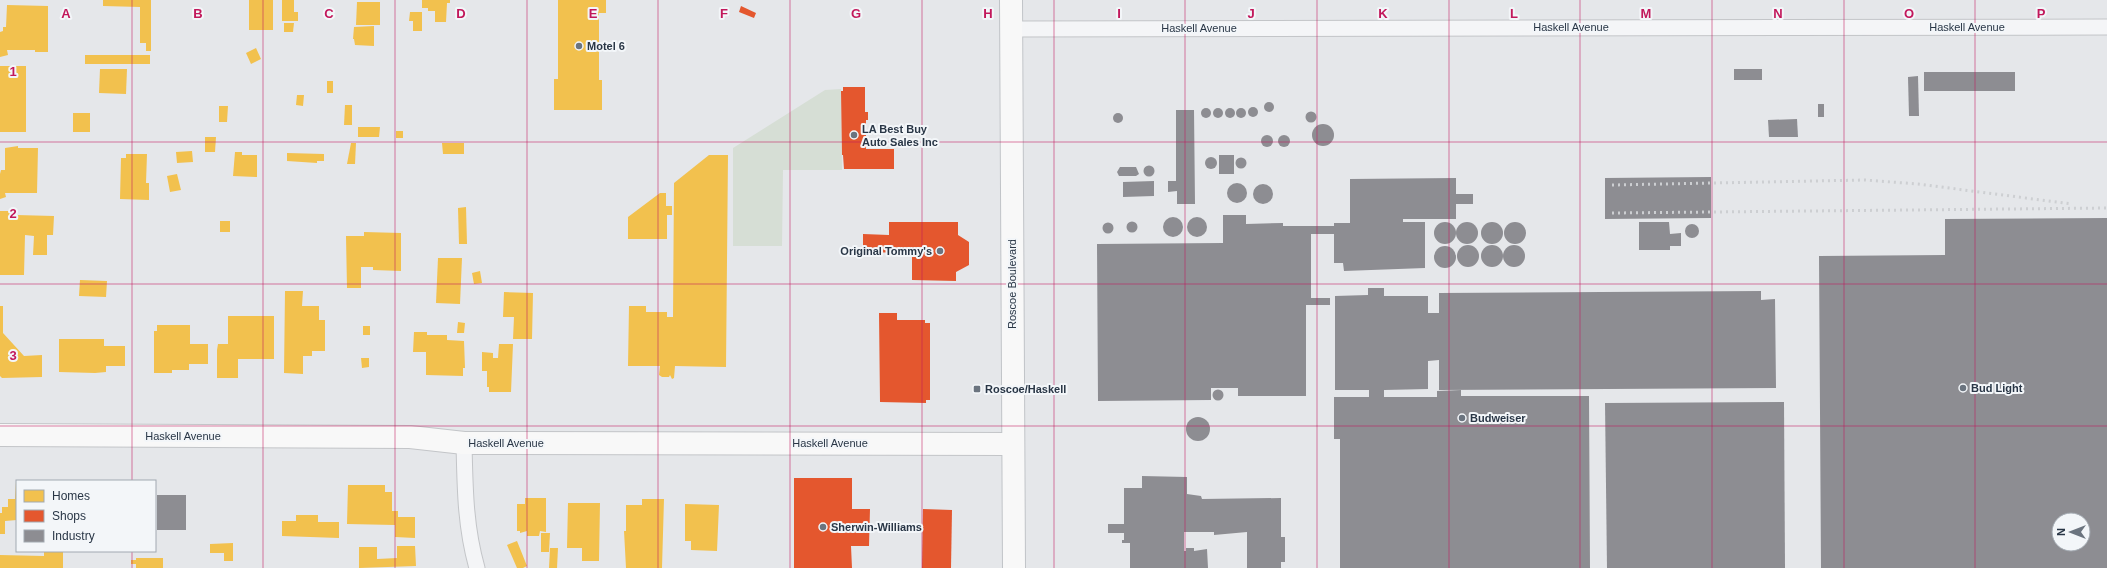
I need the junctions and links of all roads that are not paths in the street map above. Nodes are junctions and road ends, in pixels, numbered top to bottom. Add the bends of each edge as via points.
1 (1011, 0) edge
2 (2107, 27) edge
3 (1011, 28) junction
4 (0, 435) edge
5 (464, 443) junction
6 (1013, 444) junction
7 (477, 568) edge
8 (1014, 568) edge

1 - 3 main road, Roscoe Boulevard
2 - 3 street, Haskell Avenue
3 - 6 main road, Roscoe Boulevard
4 - 5 main road, Haskell Avenue via 410,437
5 - 6 main road, Haskell Avenue
5 - 7 street via 465,504 470,542
6 - 8 main road, Roscoe Boulevard

